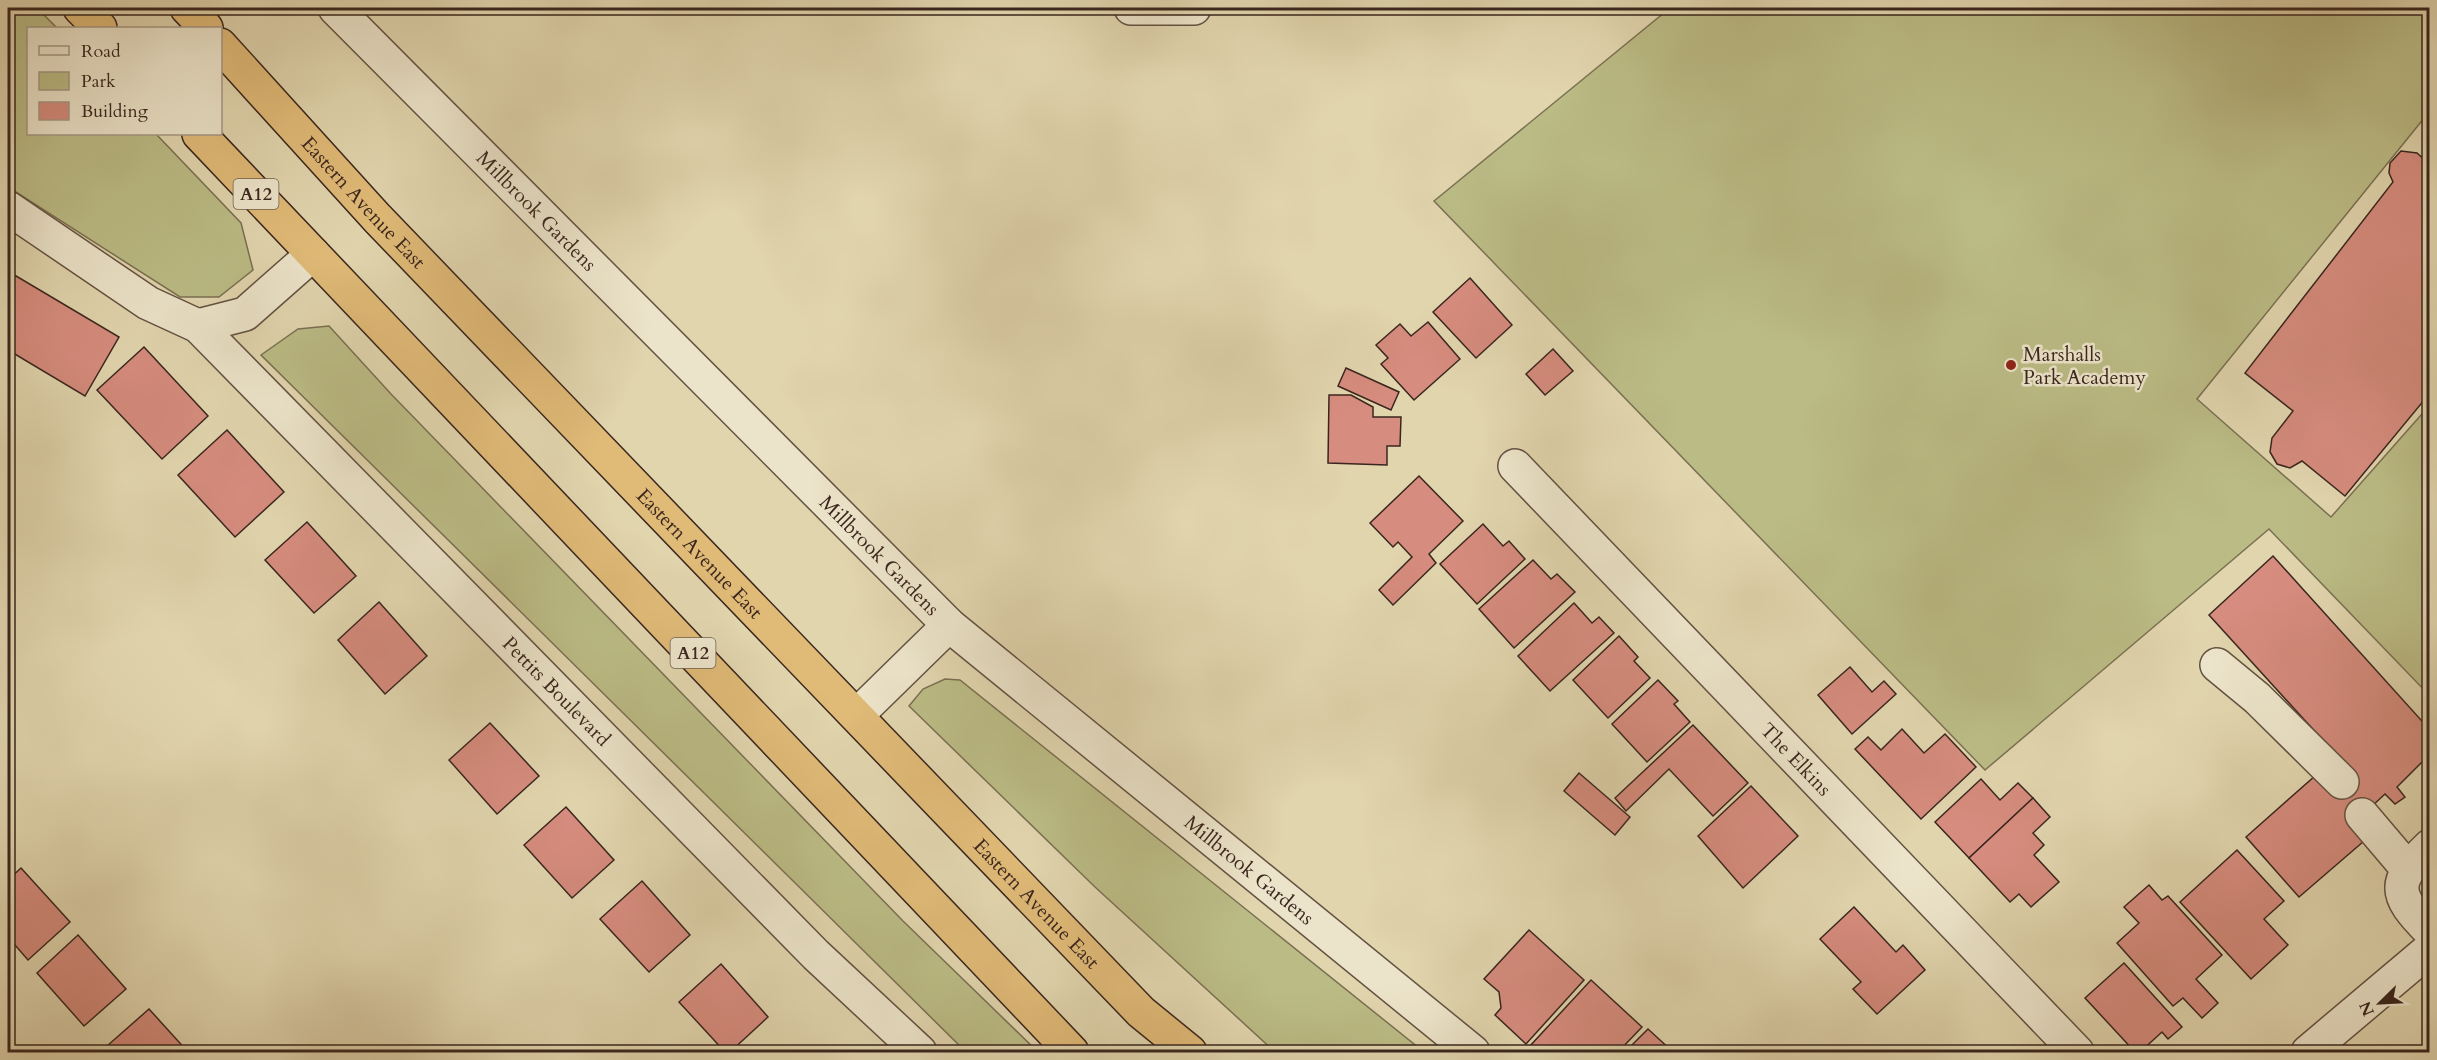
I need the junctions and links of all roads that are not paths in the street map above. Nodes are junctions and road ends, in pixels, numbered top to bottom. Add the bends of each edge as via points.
1 (80, 8) edge
2 (187, 8) edge
3 (335, 8) edge
4 (1131, 8) edge
5 (1194, 8) edge
6 (99, 27) edge
7 (205, 27) edge
8 (222, 47) edge
9 (200, 135) edge
10 (8, 208) edge
11 (313, 254) junction
12 (198, 326) junction
13 (1515, 466) dead end
14 (949, 625) junction
15 (2217, 665) dead end
16 (857, 715) junction
17 (2342, 782) dead end
18 (2362, 815) dead end
19 (2418, 857) edge
20 (2430, 931) edge
21 (2430, 950) edge
22 (2316, 1050) edge
23 (920, 1053) edge
24 (1072, 1053) edge
25 (1190, 1053) edge
26 (1473, 1053) edge
27 (2077, 1053) edge

1 - 6 highway
2 - 7 highway
3 - 14 street, Millbrook Gardens
4 - 5 street
8 - 16 highway, Eastern Avenue East via 377,218
9 - 11 highway, A12
10 - 12 street via 148,303
11 - 12 street via 245,314
11 - 24 highway, A12
12 - 23 street, Pettits Boulevard via 807,946
13 - 27 street, The Elkins
14 - 16 street
14 - 26 street, Millbrook Gardens
15 - 17 street via 2258,698
16 - 25 highway, Eastern Avenue East via 1141,1012
18 - 19 street
19 - 20 street via 2401,883 2408,909
21 - 22 street

